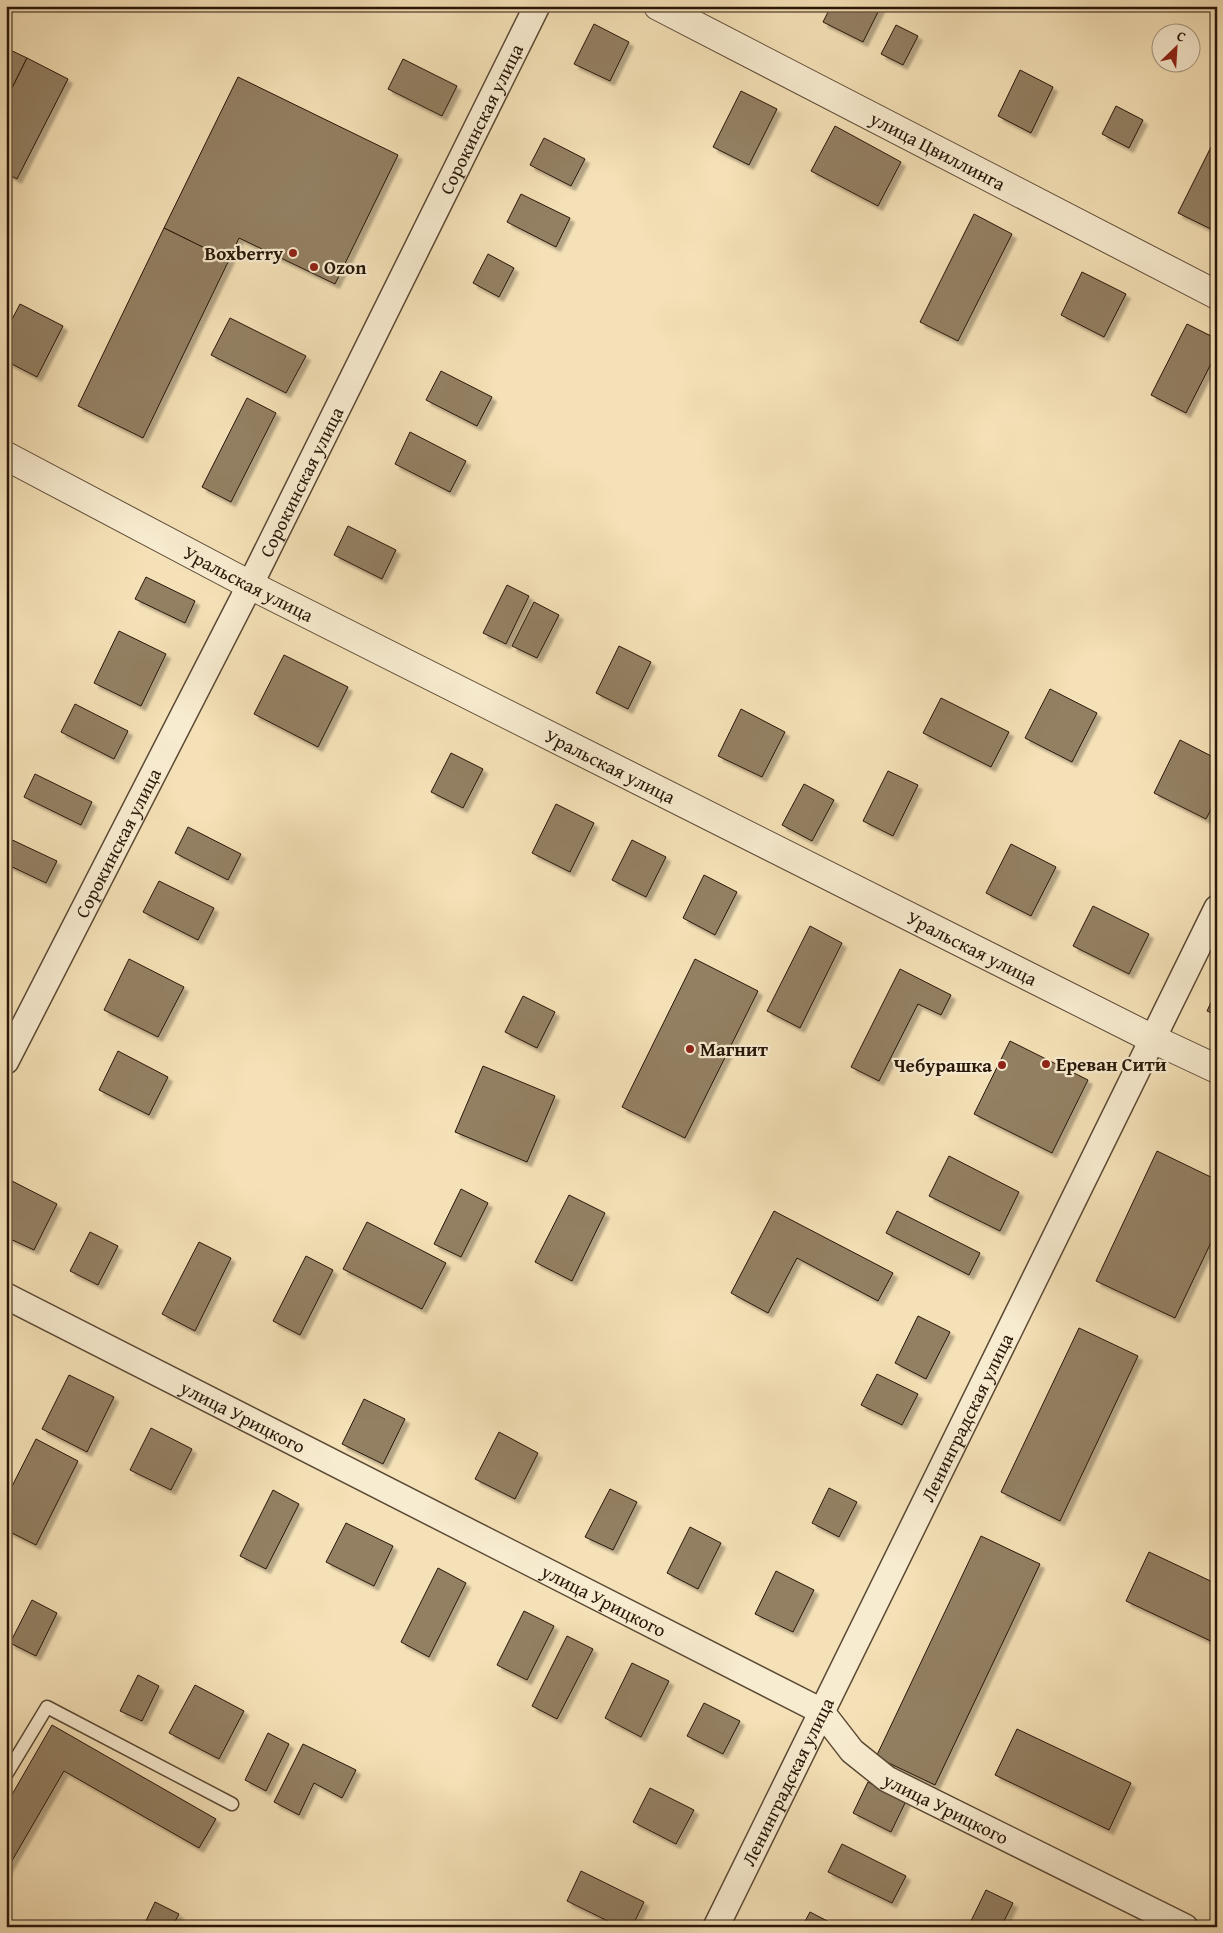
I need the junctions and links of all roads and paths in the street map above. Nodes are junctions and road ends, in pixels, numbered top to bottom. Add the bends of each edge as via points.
1 (537, 6) edge
2 (658, 6) edge
3 (1217, 295) edge
4 (6, 456) edge
5 (250, 585) junction
6 (1217, 908) edge
7 (1153, 1039) junction
8 (6, 1061) edge
9 (1217, 1069) edge
10 (6, 1296) edge
11 (821, 1710) junction
12 (6, 1776) edge
13 (232, 1804) dead end
14 (716, 1927) edge
15 (1185, 1927) edge

1 - 5 street, Сорокинская улица
2 - 3 street, улица Цвиллинга
4 - 5 street, Уральская улица
5 - 7 street, Уральская улица
5 - 8 street, Сорокинская улица
6 - 7 street, Ленинградская улица
7 - 9 street, Уральская улица
7 - 11 street, Ленинградская улица
10 - 11 street, улица Урицкого
11 - 14 street, Ленинградская улица
11 - 15 street, улица Урицкого via 852,1751 887,1779
12 - 13 lane via 47,1707

